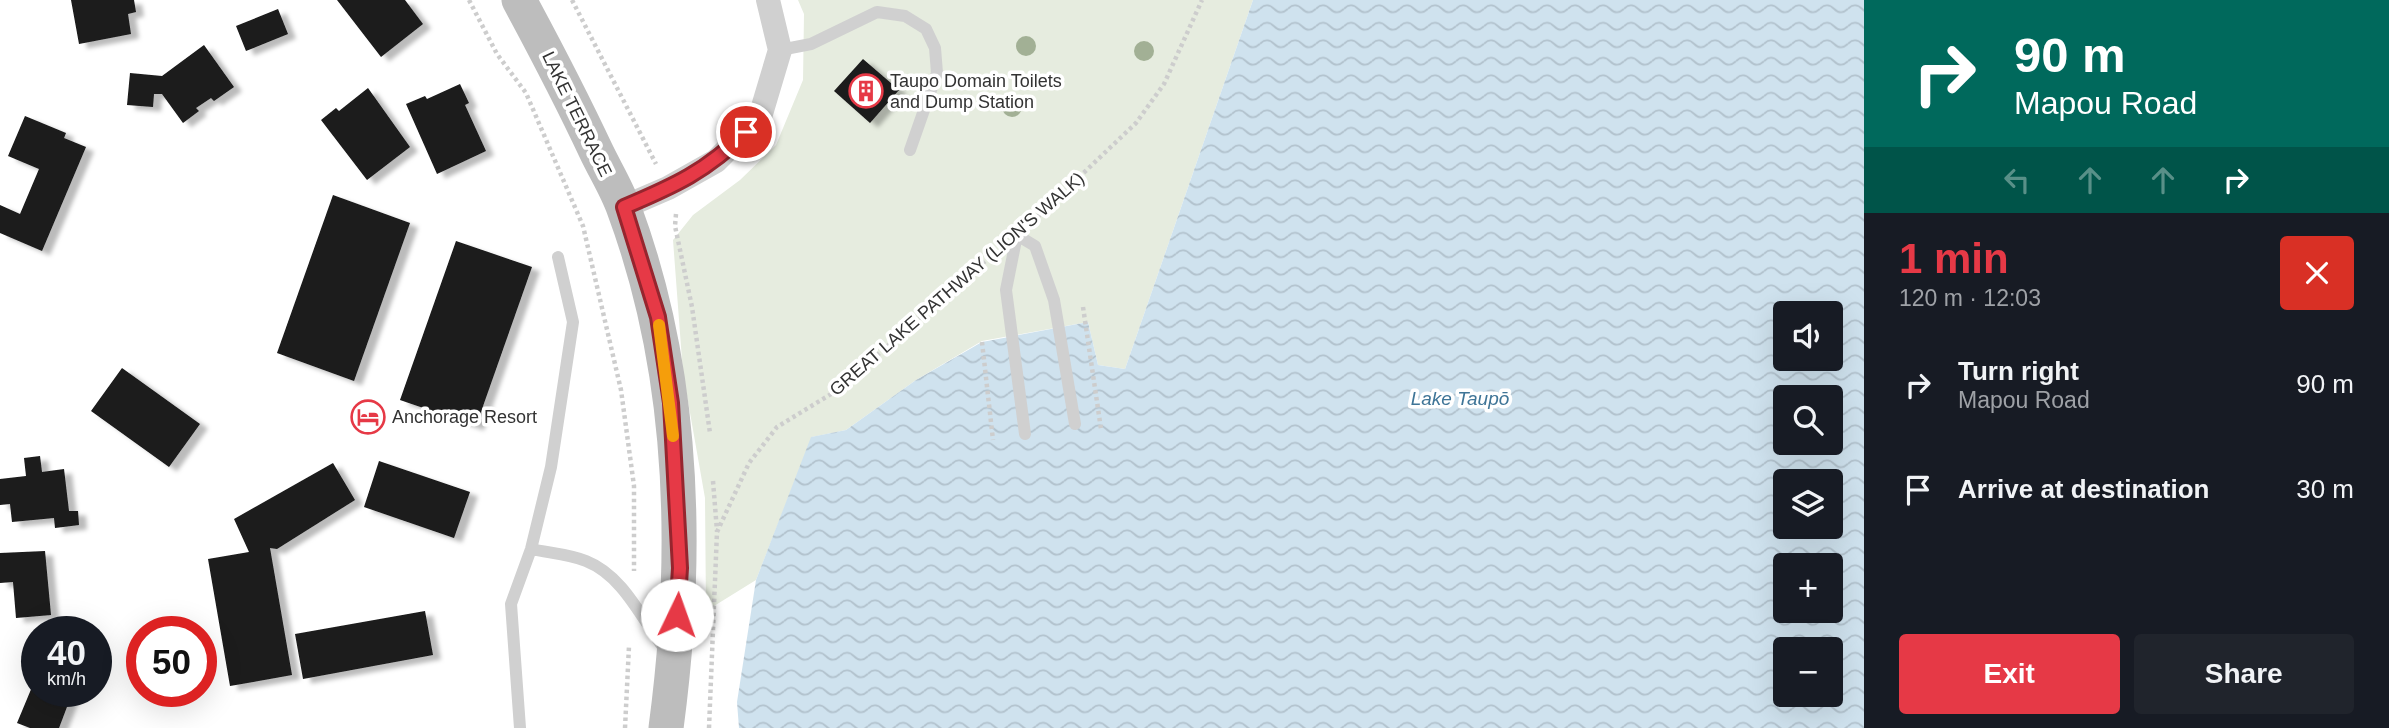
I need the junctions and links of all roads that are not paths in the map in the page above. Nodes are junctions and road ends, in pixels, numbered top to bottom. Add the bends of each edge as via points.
1 (519, 0) edge
2 (768, 0) edge
3 (780, 50) junction
4 (911, 150) dead end
5 (624, 207) junction
6 (558, 257) dead end
7 (1075, 424) dead end
8 (1025, 434) dead end
9 (531, 549) junction
10 (675, 662) junction
11 (520, 728) edge
12 (666, 728) edge

1 - 5 main road, LAKE TERRACE
2 - 3 street
3 - 4 lane via 811,44 877,12 905,16 926,29 935,48 937,73
3 - 5 street via 760,117 716,161
5 - 10 main road, LAKE TERRACE via 658,317 671,403 680,568
6 - 9 lane via 573,322 551,467
7 - 8 lane via 1054,300 1035,246 1017,235 1006,290
9 - 10 lane via 585,560 605,572 623,589
9 - 11 lane via 511,604
10 - 12 main road, LAKE TERRACE

